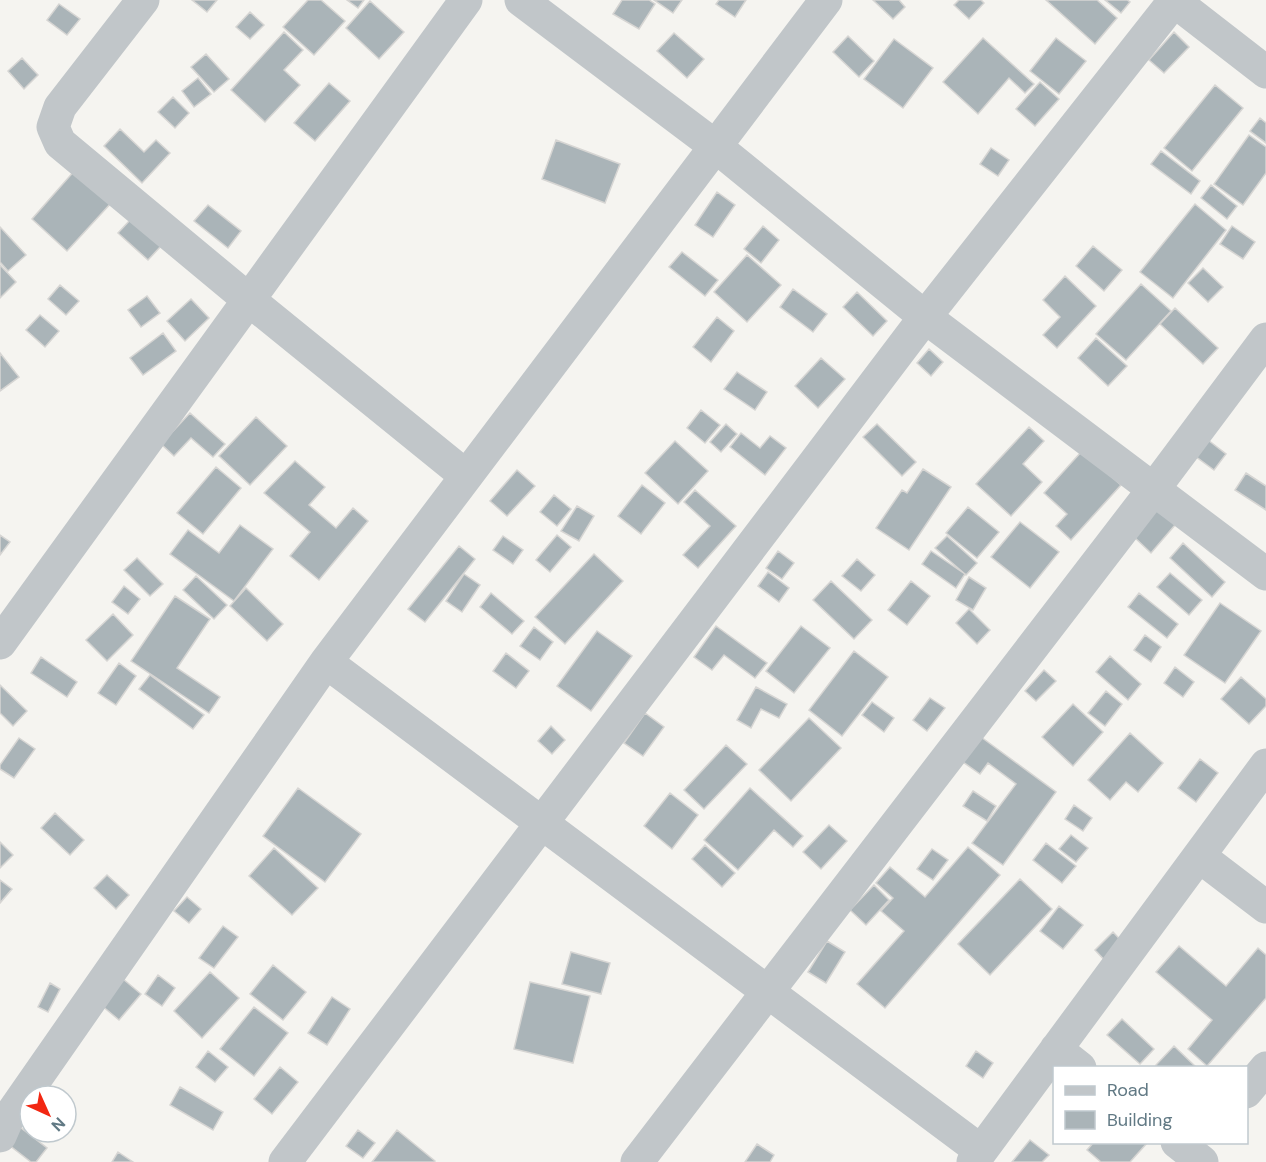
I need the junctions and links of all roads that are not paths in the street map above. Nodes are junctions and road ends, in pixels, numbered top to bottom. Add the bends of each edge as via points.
1 (143, 0) edge
2 (466, 0) edge
3 (521, 0) edge
4 (826, 0) edge
5 (1173, 1) edge
6 (1266, 72) edge
7 (715, 146) junction
8 (249, 300) junction
9 (925, 317) junction
10 (1266, 339) edge
11 (466, 476) junction
12 (1153, 490) junction
13 (1266, 574) edge
14 (0, 642) edge
15 (326, 662) junction
16 (1266, 765) edge
17 (542, 826) junction
18 (1199, 856) junction
19 (1266, 907) edge
20 (766, 993) junction
21 (1068, 1058) edge
22 (1266, 1068) edge
23 (1053, 1074) edge
24 (1248, 1090) edge
25 (0, 1136) edge
26 (977, 1156) edge
27 (285, 1162) edge
28 (637, 1162) edge

1 - 8 street via 60,107 53,127 60,143
2 - 8 street
3 - 7 street
4 - 7 street
5 - 6 street
5 - 9 street
7 - 9 street
7 - 11 street
8 - 11 street
8 - 14 street
9 - 12 street
9 - 17 street
10 - 12 street
11 - 15 street
12 - 13 street
12 - 20 street
15 - 17 street
15 - 25 street via 7,1120
16 - 18 street
17 - 20 street
17 - 27 street
18 - 19 street
18 - 21 street
20 - 26 street
20 - 28 street
22 - 24 street
23 - 26 street

